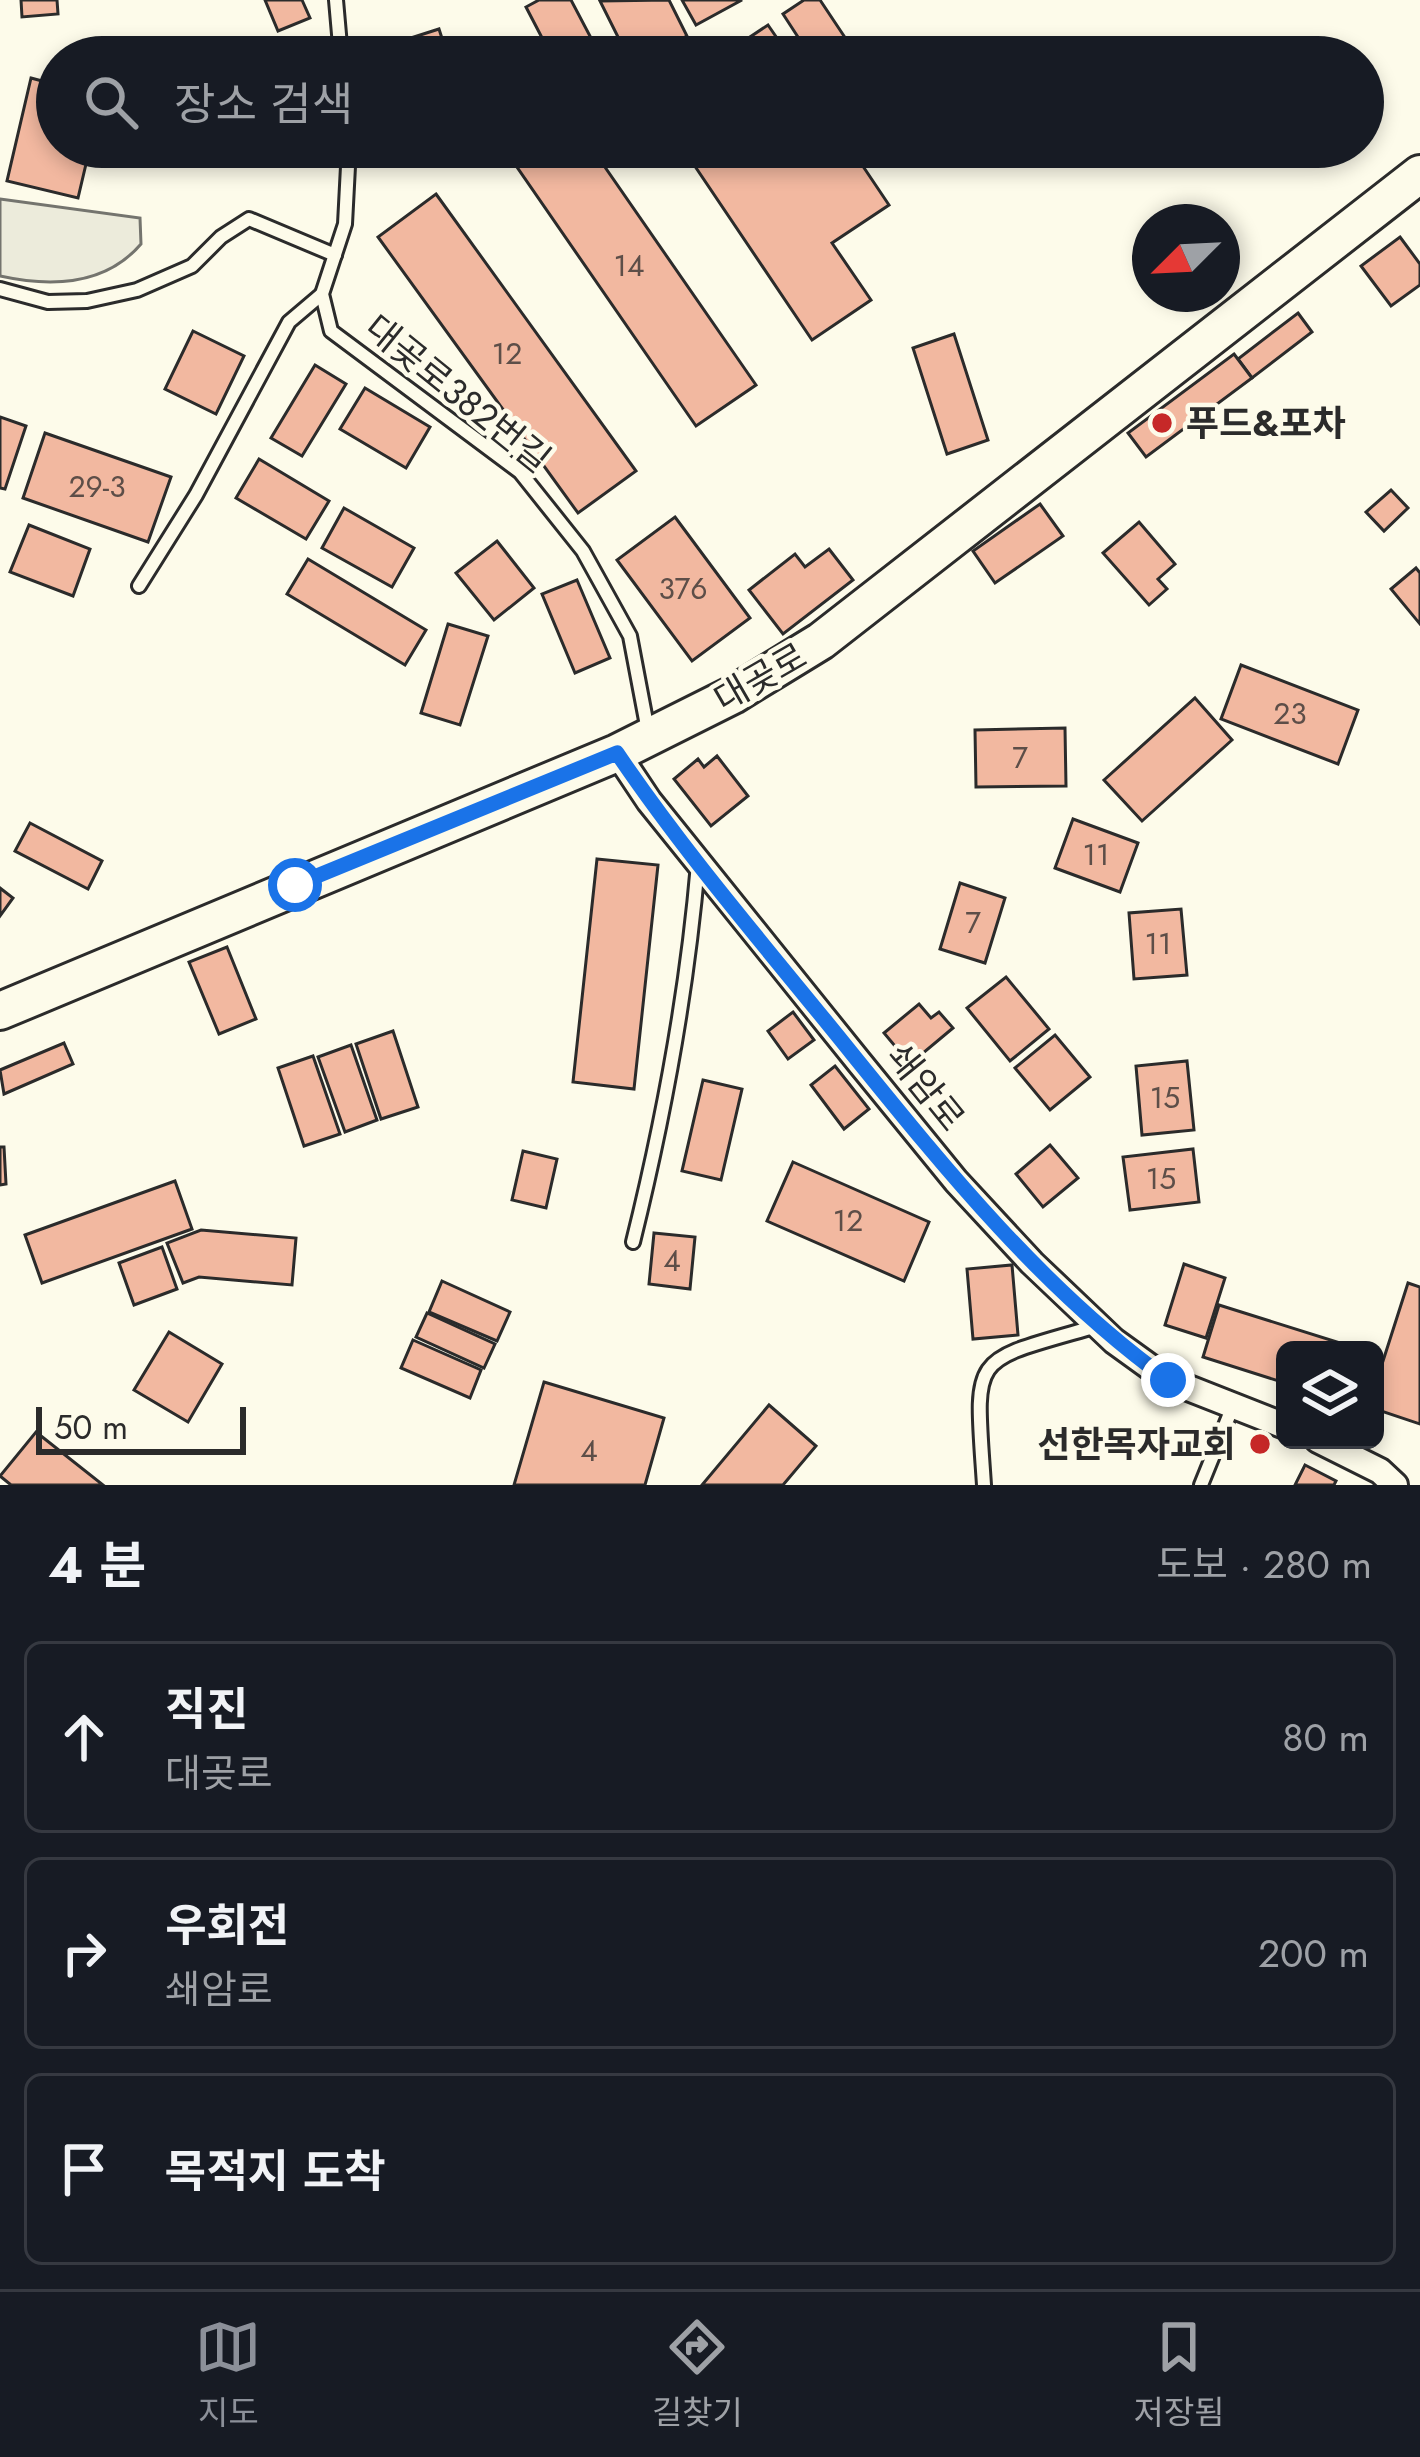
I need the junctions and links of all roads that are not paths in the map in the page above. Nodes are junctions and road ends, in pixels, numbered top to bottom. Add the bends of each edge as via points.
1 (336, 0) edge
2 (339, 36) edge
3 (348, 168) edge
4 (1420, 174) edge
5 (334, 255) junction
6 (0, 289) edge
7 (322, 294) junction
8 (139, 586) dead end
9 (633, 746) junction
10 (699, 863) junction
11 (0, 1011) edge
12 (633, 1242) dead end
13 (1098, 1325) junction
14 (1233, 1405) junction
15 (1276, 1422) edge
16 (1336, 1449) edge
17 (984, 1485) edge
18 (1201, 1485) edge
19 (1395, 1485) edge

1 - 2 lane
3 - 5 lane
4 - 9 street, 대곶로 via 821,641
5 - 6 lane via 249,219 192,266 137,290 48,302
5 - 7 lane
7 - 8 lane via 289,322
7 - 9 lane, 대곶로382번길 via 331,331 520,472 583,551 630,636
9 - 10 street, 쇄암로
9 - 11 street, 대곶로
10 - 12 lane via 686,991
10 - 13 street, 쇄암로 via 956,1181
13 - 14 street, 쇄암로 via 1168,1380
13 - 17 lane via 1020,1348 985,1369 977,1393
14 - 15 street, 쇄암로
14 - 18 lane
16 - 19 street

